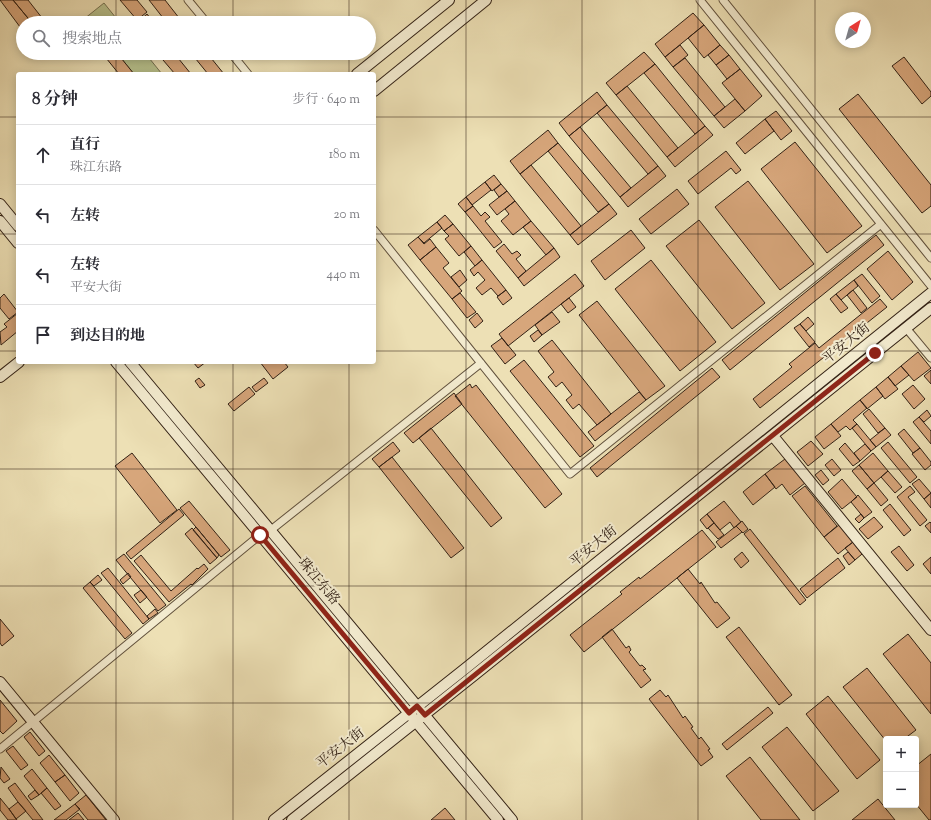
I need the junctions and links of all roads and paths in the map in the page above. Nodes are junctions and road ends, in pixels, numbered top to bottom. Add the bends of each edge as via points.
1 (188, 0) edge
2 (449, 0) edge
3 (486, 0) edge
4 (700, 0) edge
5 (723, 0) edge
6 (201, 16) edge
7 (376, 59) edge
8 (237, 60) edge
9 (374, 60) edge
10 (246, 72) edge
11 (359, 72) edge
12 (376, 89) edge
13 (0, 204) edge
14 (0, 221) edge
15 (16, 224) edge
16 (881, 224) junction
17 (376, 232) edge
18 (16, 241) edge
19 (931, 258) edge
20 (931, 286) edge
21 (931, 293) edge
22 (931, 308) edge
23 (906, 328) junction
24 (931, 358) edge
25 (481, 363) junction
26 (16, 364) edge
27 (118, 364) edge
28 (132, 364) edge
29 (0, 377) edge
30 (773, 436) junction
31 (271, 530) junction
32 (260, 535) junction
33 (931, 630) edge
34 (0, 682) edge
35 (421, 711) junction
36 (409, 713) junction
37 (416, 722) junction
38 (34, 723) junction
39 (0, 749) edge
40 (114, 820) edge
41 (274, 820) edge
42 (292, 820) edge
43 (498, 820) edge
44 (512, 820) edge

1 - 6 street
2 - 7 main road
3 - 12 main road
4 - 16 street
5 - 19 street
8 - 10 street
9 - 11 main road
13 - 15 main road
14 - 18 main road
16 - 20 street
16 - 25 street via 570,474
17 - 25 street
21 - 35 main road, 平安大街
22 - 23 main road, 平安大街
23 - 24 street
23 - 30 main road, 平安大街
25 - 31 street
26 - 29 main road
27 - 32 main road, 珠江东路
28 - 31 main road
30 - 33 main road
30 - 35 main road, 平安大街
31 - 35 main road
32 - 36 main road, 珠江东路
32 - 38 street
34 - 38 main road
35 - 36 main road, 平安大街
35 - 37 main road, 平安大街
35 - 44 main road
36 - 37 main road, 珠江东路
36 - 41 main road, 平安大街
37 - 42 main road, 平安大街
37 - 43 main road, 珠江东路
38 - 39 street
38 - 40 main road

